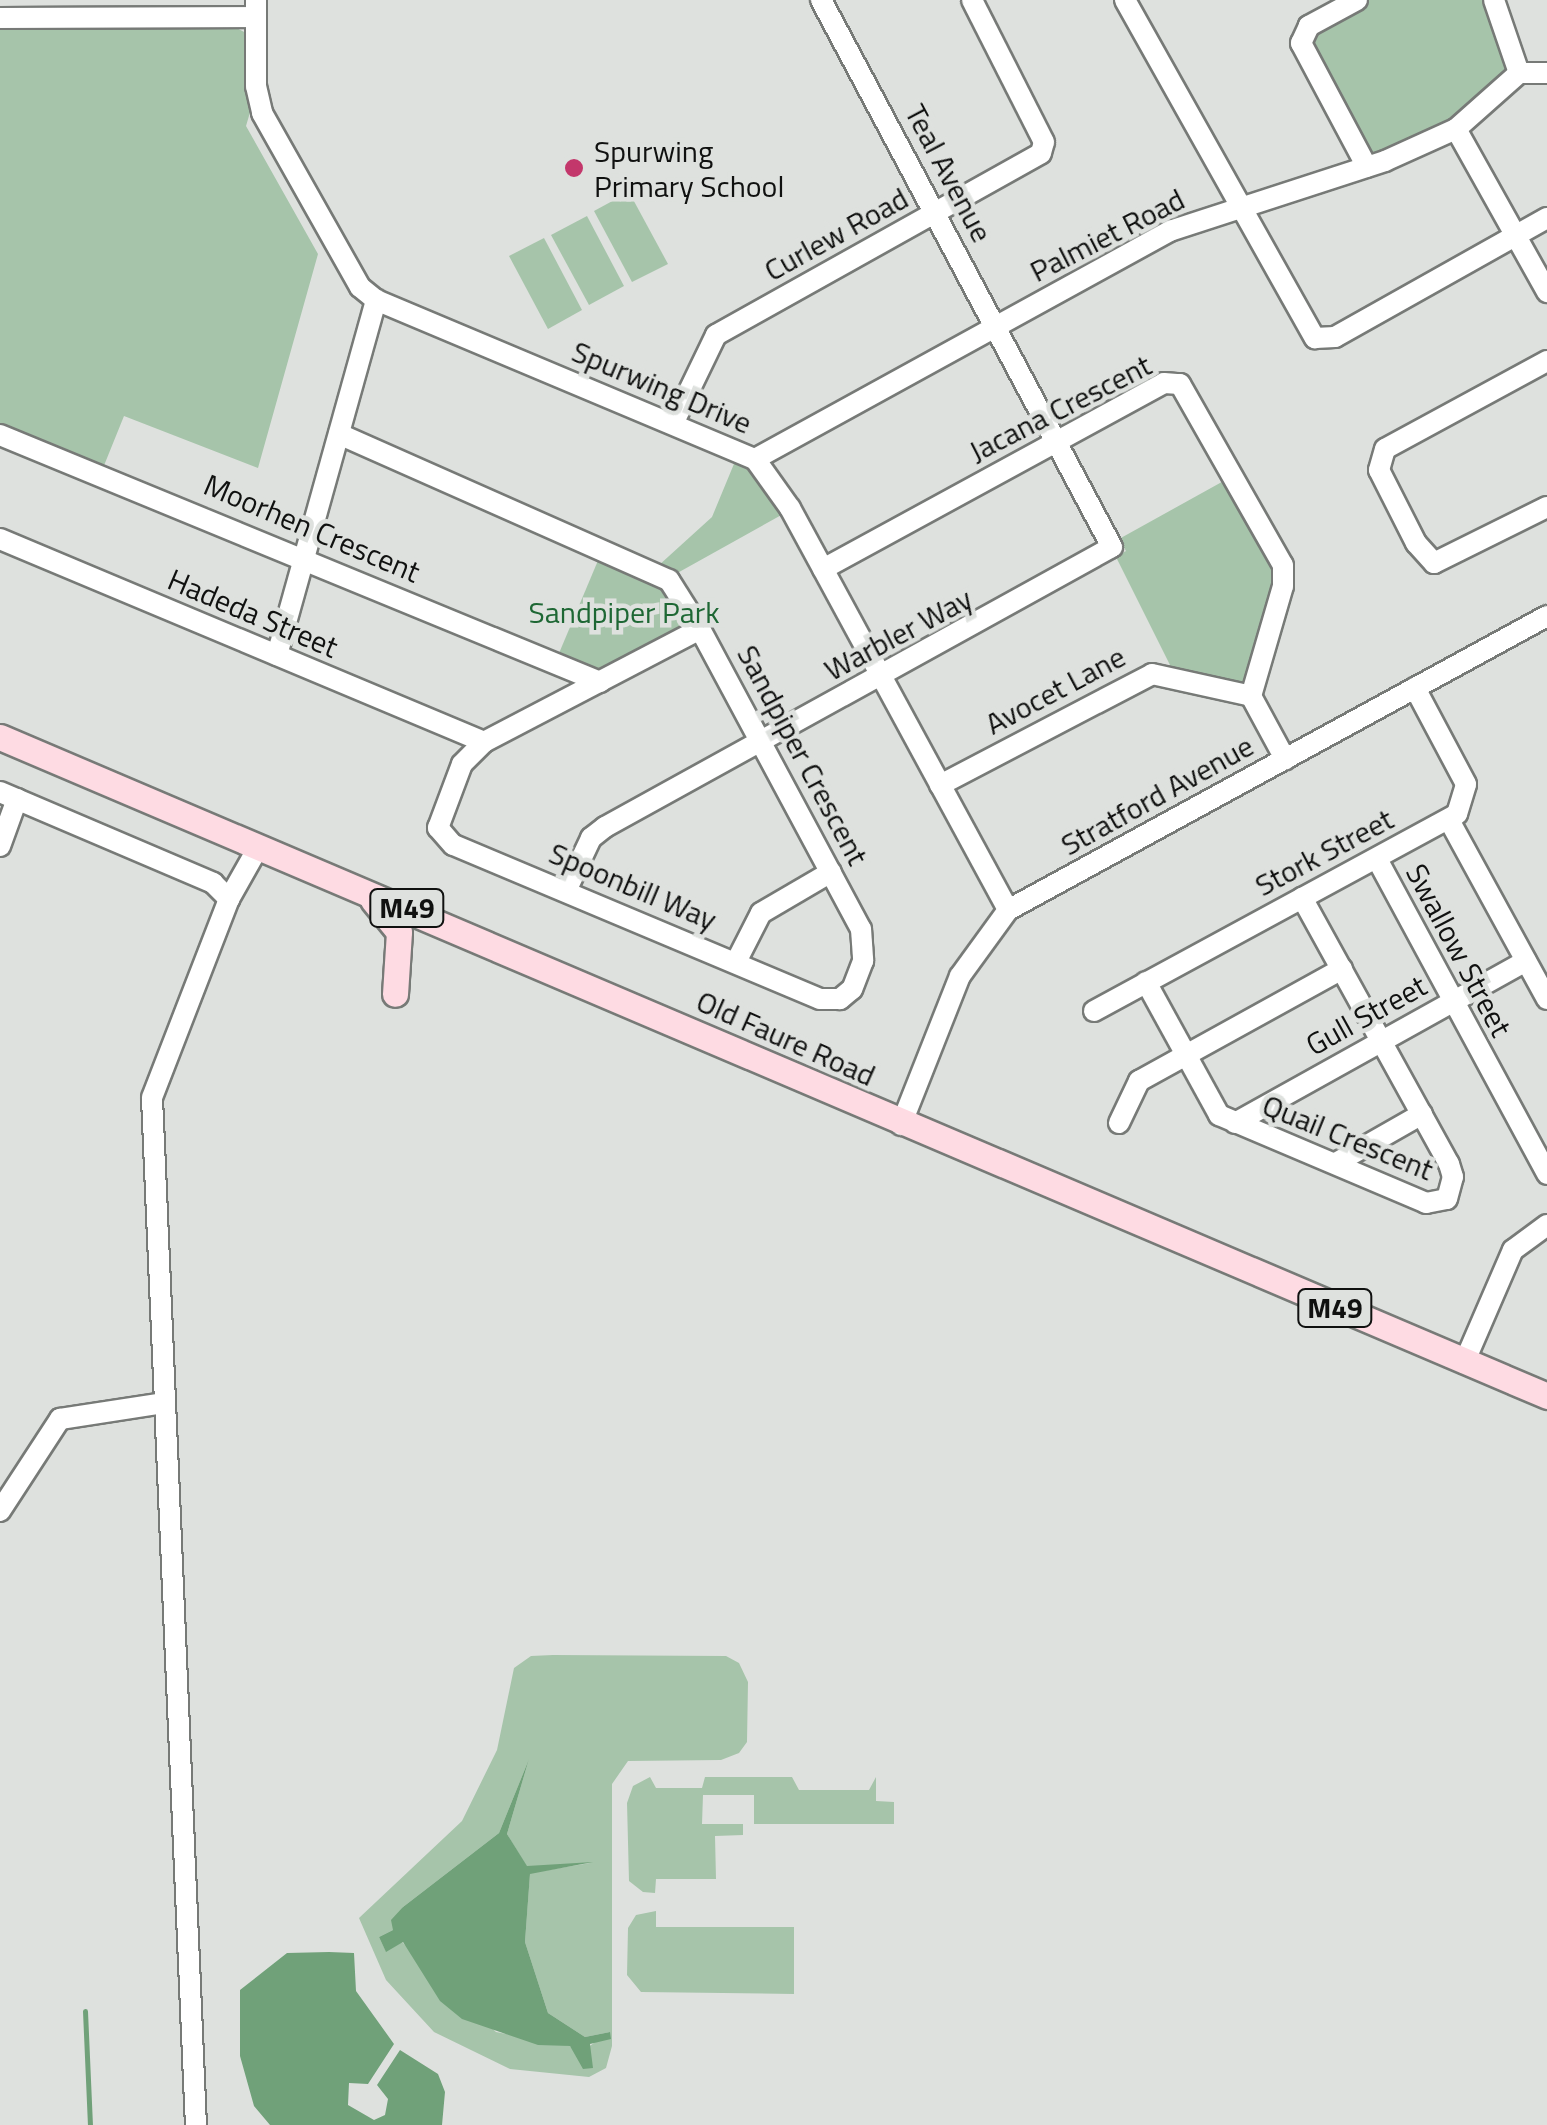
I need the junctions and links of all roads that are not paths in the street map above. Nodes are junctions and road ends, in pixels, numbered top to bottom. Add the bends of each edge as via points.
1 (821, 0) edge
2 (972, 0) edge
3 (1125, 0) edge
4 (1356, 0) edge
5 (1494, 0) edge
6 (256, 9) edge
7 (0, 18) edge
8 (1519, 73) junction
9 (1547, 73) edge
10 (1456, 129) junction
11 (1368, 168) junction
12 (1238, 208) junction
13 (937, 213) junction
14 (1547, 218) edge
15 (1512, 237) junction
16 (1547, 292) edge
17 (376, 300) junction
18 (997, 326) junction
19 (1547, 361) edge
20 (673, 424) junction
21 (0, 434) edge
22 (340, 434) junction
23 (1059, 440) junction
24 (756, 459) junction
25 (1547, 506) edge
26 (1110, 534) joint
27 (0, 539) edge
28 (305, 557) junction
29 (824, 569) junction
30 (1547, 616) edge
31 (700, 629) junction
32 (277, 655) junction
33 (882, 678) junction
34 (600, 682) junction
35 (1415, 688) junction
36 (1250, 696) junction
37 (0, 737) edge
38 (761, 741) junction
39 (484, 742) junction
40 (1284, 759) junction
41 (940, 785) junction
42 (9, 796) edge
43 (1449, 820) junction
44 (0, 846) edge
45 (259, 846) junction
46 (1377, 859) junction
47 (832, 872) junction
48 (361, 888) junction
49 (566, 891) junction
50 (228, 898) junction
51 (1302, 898) junction
52 (1008, 910) junction
53 (1526, 961) junction
54 (736, 962) junction
55 (1342, 969) junction
56 (1146, 982) junction
57 (395, 994) dead end
58 (820, 999) joint
59 (1547, 999) edge
60 (1451, 1002) junction
61 (1094, 1011) dead end
62 (1382, 1041) junction
63 (1183, 1054) junction
64 (1422, 1114) junction
65 (1120, 1123) dead end
66 (1235, 1124) junction
67 (901, 1125) junction
68 (1336, 1164) junction
69 (1547, 1174) edge
70 (1547, 1224) edge
71 (1464, 1363) junction
72 (1547, 1396) edge
73 (165, 1404) junction
74 (0, 1511) edge
75 (196, 2125) edge

1 - 13 street, Teal Avenue
2 - 13 street, Curlew Road via 1044,142 1036,159
3 - 12 street
4 - 11 street via 1309,26 1301,43
5 - 8 street
6 - 7 street
6 - 17 street, Spurwing Drive via 262,113 351,274
8 - 9 street
8 - 10 street, Palmiet Road
10 - 11 street, Palmiet Road
10 - 15 street
11 - 12 street, Palmiet Road
12 - 15 street via 1303,326 1325,340
12 - 18 street, Palmiet Road via 1170,231
13 - 18 street, Teal Avenue
13 - 20 street, Curlew Road via 716,335
14 - 15 street
15 - 16 street
17 - 20 street, Spurwing Drive
17 - 22 street
18 - 23 street, Teal Avenue
18 - 24 street, Palmiet Road
19 - 25 street via 1385,449 1378,470 1416,543 1434,563
20 - 24 street, Spurwing Drive
21 - 28 street, Moorhen Crescent
22 - 28 street
22 - 31 street, Sandpiper Crescent via 650,567 677,589
23 - 26 street, Teal Avenue
23 - 29 street, Jacana Crescent
23 - 36 street, Jacana Crescent via 1164,383 1185,387 1284,572
24 - 29 street, Spurwing Drive
26 - 33 street, Warbler Way via 1107,555
27 - 32 street, Hadeda Street
28 - 32 street
28 - 34 street, Moorhen Crescent
29 - 33 street, Spurwing Drive
30 - 35 street, Stratford Avenue
31 - 34 street
31 - 38 street, Sandpiper Crescent
32 - 39 street, Hadeda Street
33 - 38 street, Warbler Way
33 - 41 street, Spurwing Drive
34 - 39 street
35 - 40 street, Stratford Avenue
35 - 43 street via 1466,784 1465,805
36 - 40 street
36 - 41 street, Avocet Lane via 1145,675
37 - 45 main road, Old Faure Road / M49
38 - 47 street, Sandpiper Crescent
38 - 49 street, Warbler Way via 598,832
39 - 49 street, Spoonbill Way via 462,764 438,818 443,839
40 - 52 street, Stratford Avenue
41 - 52 street, Spurwing Drive
42 - 44 street
42 - 50 street via 213,884
43 - 46 street, Stork Street
43 - 53 street
45 - 48 main road, Old Faure Road / M49
45 - 50 street
46 - 51 street, Stork Street
46 - 60 street, Swallow Street
47 - 54 street via 761,913
47 - 58 street, Sandpiper Crescent via 861,929 863,961 847,995
48 - 57 main road via 400,932
48 - 67 main road, Old Faure Road / M49
49 - 54 street, Spoonbill Way
50 - 73 street via 152,1098
51 - 55 street, Quail Crescent
51 - 56 street, Stork Street
52 - 67 street, Stratford Avenue via 960,976
53 - 59 street
53 - 60 street, Gull Street
54 - 58 street, Spoonbill Way
55 - 62 street, Quail Crescent
55 - 63 street
56 - 61 street, Stork Street
56 - 63 street, Quail Crescent
60 - 62 street, Gull Street
60 - 69 street, Swallow Street
62 - 64 street, Quail Crescent
62 - 66 street, Gull Street
63 - 65 street via 1140,1081
63 - 66 street, Quail Crescent via 1214,1109
64 - 68 street
64 - 68 street, Quail Crescent via 1453,1178 1447,1199 1426,1203
66 - 68 street, Quail Crescent
67 - 71 main road, Old Faure Road / M49
70 - 71 street via 1513,1250
71 - 72 main road, Old Faure Road / M49
73 - 74 street via 60,1420
73 - 75 street

